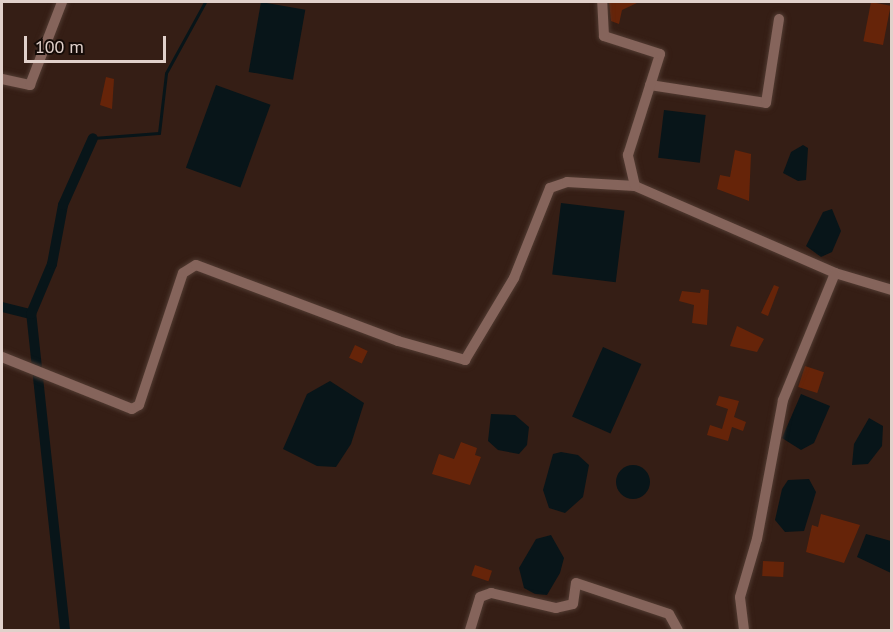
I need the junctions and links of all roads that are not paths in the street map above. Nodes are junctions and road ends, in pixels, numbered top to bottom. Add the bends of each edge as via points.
1 (62, 2) edge
2 (602, 2) edge
3 (778, 19) dead end
4 (2, 79) edge
5 (650, 85) junction
6 (635, 186) junction
7 (835, 273) junction
8 (891, 291) edge
9 (2, 357) edge
10 (470, 630) edge
11 (678, 630) edge
12 (744, 630) edge

1 - 4 street via 30,86
2 - 5 street via 604,36 660,54
3 - 5 street via 766,103
5 - 6 street via 628,155
6 - 7 street
6 - 9 street via 567,182 550,188 514,278 465,360 398,341 196,266 183,273 139,405 132,409
7 - 8 street
7 - 12 street via 783,400 740,597
10 - 11 street via 480,597 491,593 556,608 573,604 576,583 669,614

